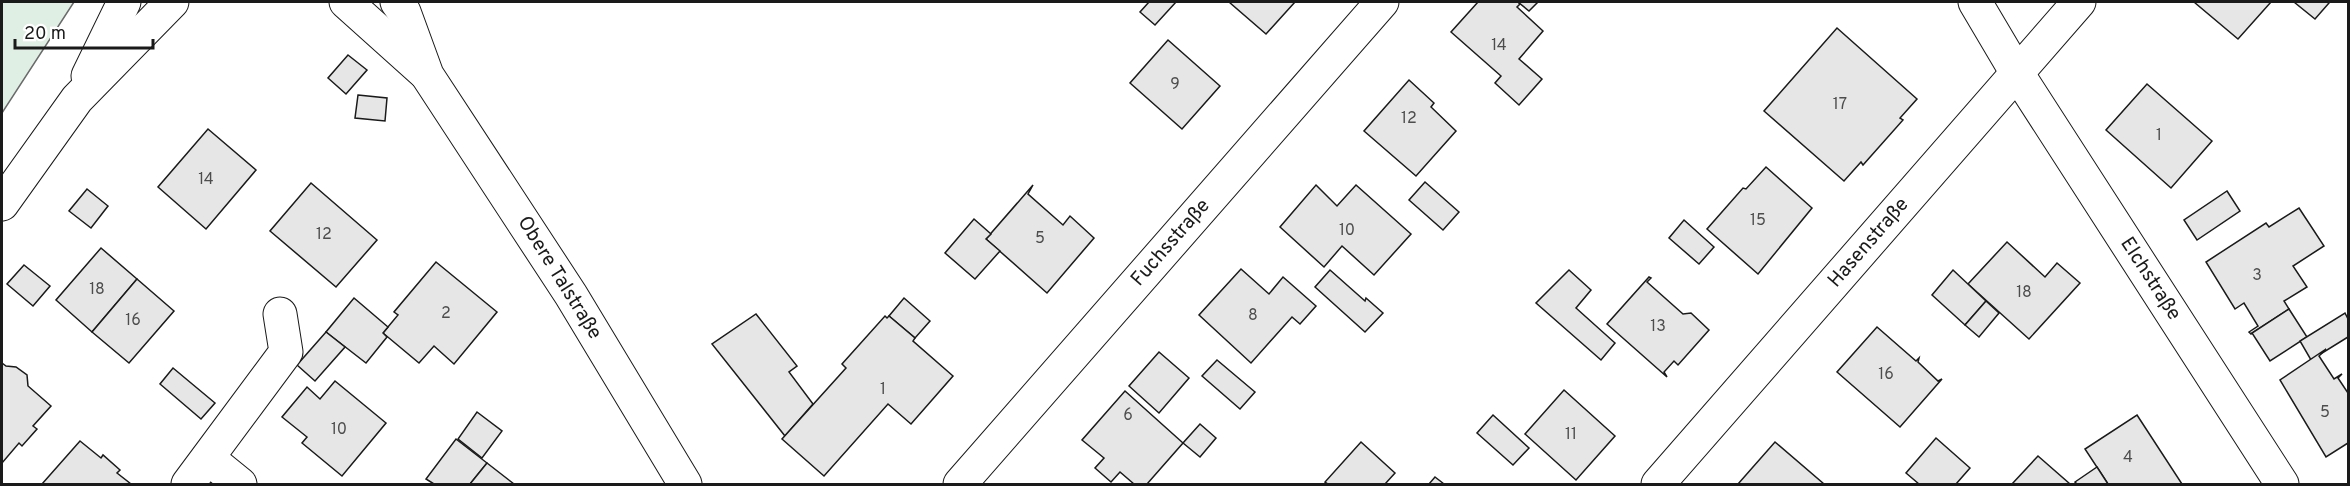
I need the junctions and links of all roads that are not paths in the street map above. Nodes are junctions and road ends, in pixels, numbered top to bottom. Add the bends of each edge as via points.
1 (124, 2) edge
2 (172, 2) edge
3 (346, 2) edge
4 (397, 2) edge
5 (1382, 2) edge
6 (1975, 2) edge
7 (2079, 2) edge
8 (2017, 74) junction
9 (428, 75) junction
10 (77, 99) junction
11 (2, 204) edge
12 (280, 314) dead end
13 (208, 458) junction
14 (188, 484) edge
15 (240, 484) edge
16 (686, 484) edge
17 (960, 484) edge
18 (1658, 484) edge
19 (2282, 484) edge

1 - 10 street
2 - 10 street
3 - 9 street, Obere Talstraße
4 - 9 street, Obere Talstraße
5 - 17 street, Fuchsstraße
6 - 8 street, Elchstraße
7 - 8 street, Hasenstraße
8 - 18 street, Hasenstraße
8 - 19 street, Elchstraße
9 - 16 street, Obere Talstraße via 571,295
10 - 11 street
12 - 13 street via 286,352
13 - 14 street
13 - 15 street

